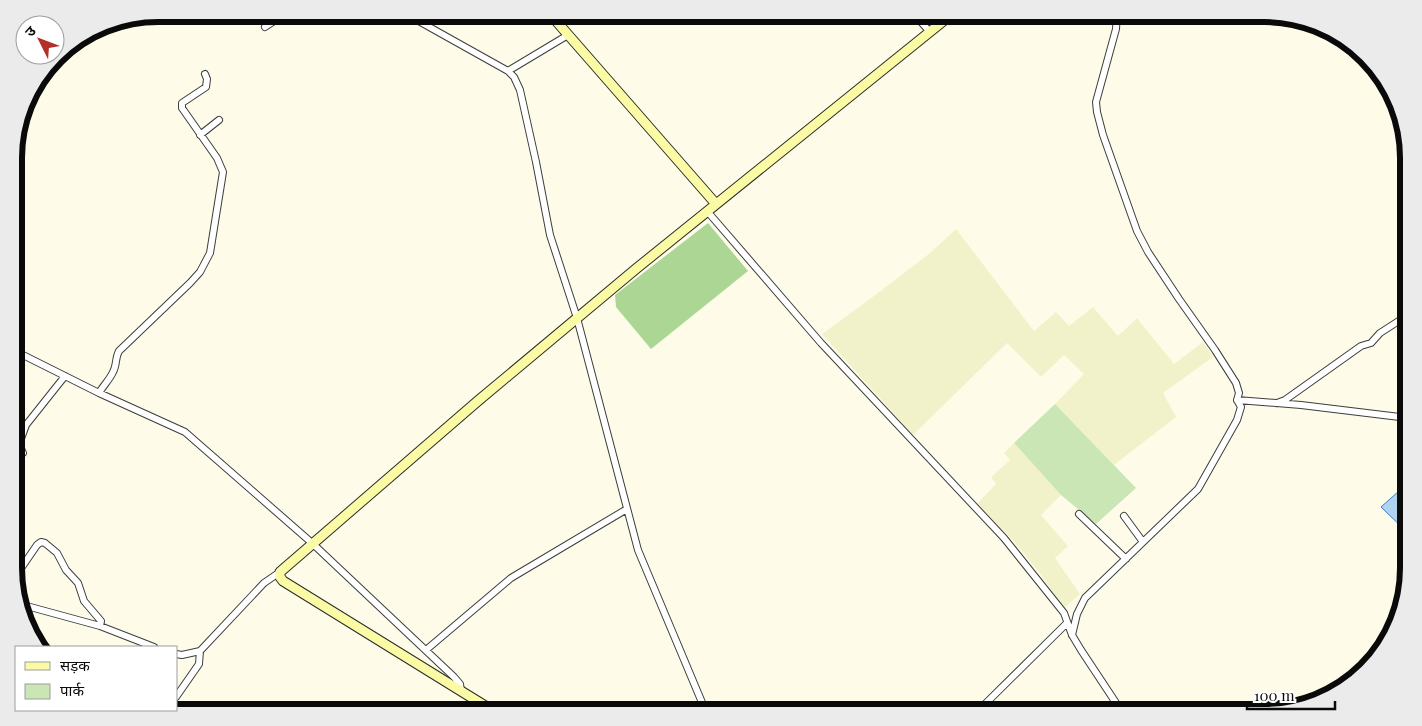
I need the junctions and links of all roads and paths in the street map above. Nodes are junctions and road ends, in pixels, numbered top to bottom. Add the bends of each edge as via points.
1 (273, 22) edge
2 (420, 22) edge
3 (557, 22) edge
4 (921, 22) edge
5 (942, 22) edge
6 (1116, 22) edge
7 (265, 27) dead end
8 (930, 32) junction
9 (568, 35) junction
10 (508, 71) junction
11 (206, 74) dead end
12 (219, 120) dead end
13 (200, 135) junction
14 (716, 204) junction
15 (708, 211) junction
16 (577, 318) junction
17 (1400, 320) edge
18 (23, 354) edge
19 (65, 376) junction
20 (98, 393) junction
21 (1237, 400) junction
22 (1276, 403) junction
23 (1400, 417) edge
24 (22, 435) edge
25 (627, 509) junction
26 (1079, 514) dead end
27 (1124, 516) dead end
28 (1143, 542) junction
29 (312, 543) junction
30 (1126, 559) junction
31 (22, 567) edge
32 (280, 572) junction
33 (28, 607) edge
34 (1068, 623) junction
35 (100, 626) junction
36 (1072, 635) junction
37 (151, 646) edge
38 (426, 650) junction
39 (200, 651) junction
40 (178, 654) edge
41 (462, 691) junction
42 (178, 694) edge
43 (985, 703) edge
44 (1116, 703) edge
45 (482, 704) edge
46 (702, 704) edge

1 - 7 street
2 - 10 street
3 - 9 main road
4 - 8 street
5 - 8 main road
6 - 21 street via 1096,102 1103,135 1137,231 1236,382
8 - 14 main road
9 - 10 street
9 - 14 main road
10 - 16 street via 520,90 550,235
11 - 13 street via 206,87 182,103
12 - 13 street
13 - 20 street via 223,172 210,253 190,283 119,351 113,373
14 - 15 main road
15 - 16 main road
15 - 34 street via 821,343 1004,538 1064,613
16 - 25 street
16 - 29 main road
17 - 22 street via 1371,343 1361,346 1285,400
18 - 19 street
19 - 20 street
19 - 24 street via 26,425
20 - 29 street via 185,432
21 - 22 street
21 - 28 street via 1241,407 1237,420 1202,483
22 - 23 street
25 - 38 street via 511,578
25 - 46 street via 638,550
26 - 30 street
27 - 28 street
28 - 30 street
29 - 32 main road
29 - 38 street
30 - 36 street via 1085,598
31 - 35 street via 37,545 45,543 57,553 78,583 84,601 101,621
32 - 39 street via 264,583
32 - 41 main road via 283,581
33 - 35 street
34 - 36 street
34 - 43 street
35 - 37 street
36 - 44 street
38 - 41 street via 457,680
39 - 40 street
39 - 42 street via 199,664
41 - 45 main road

